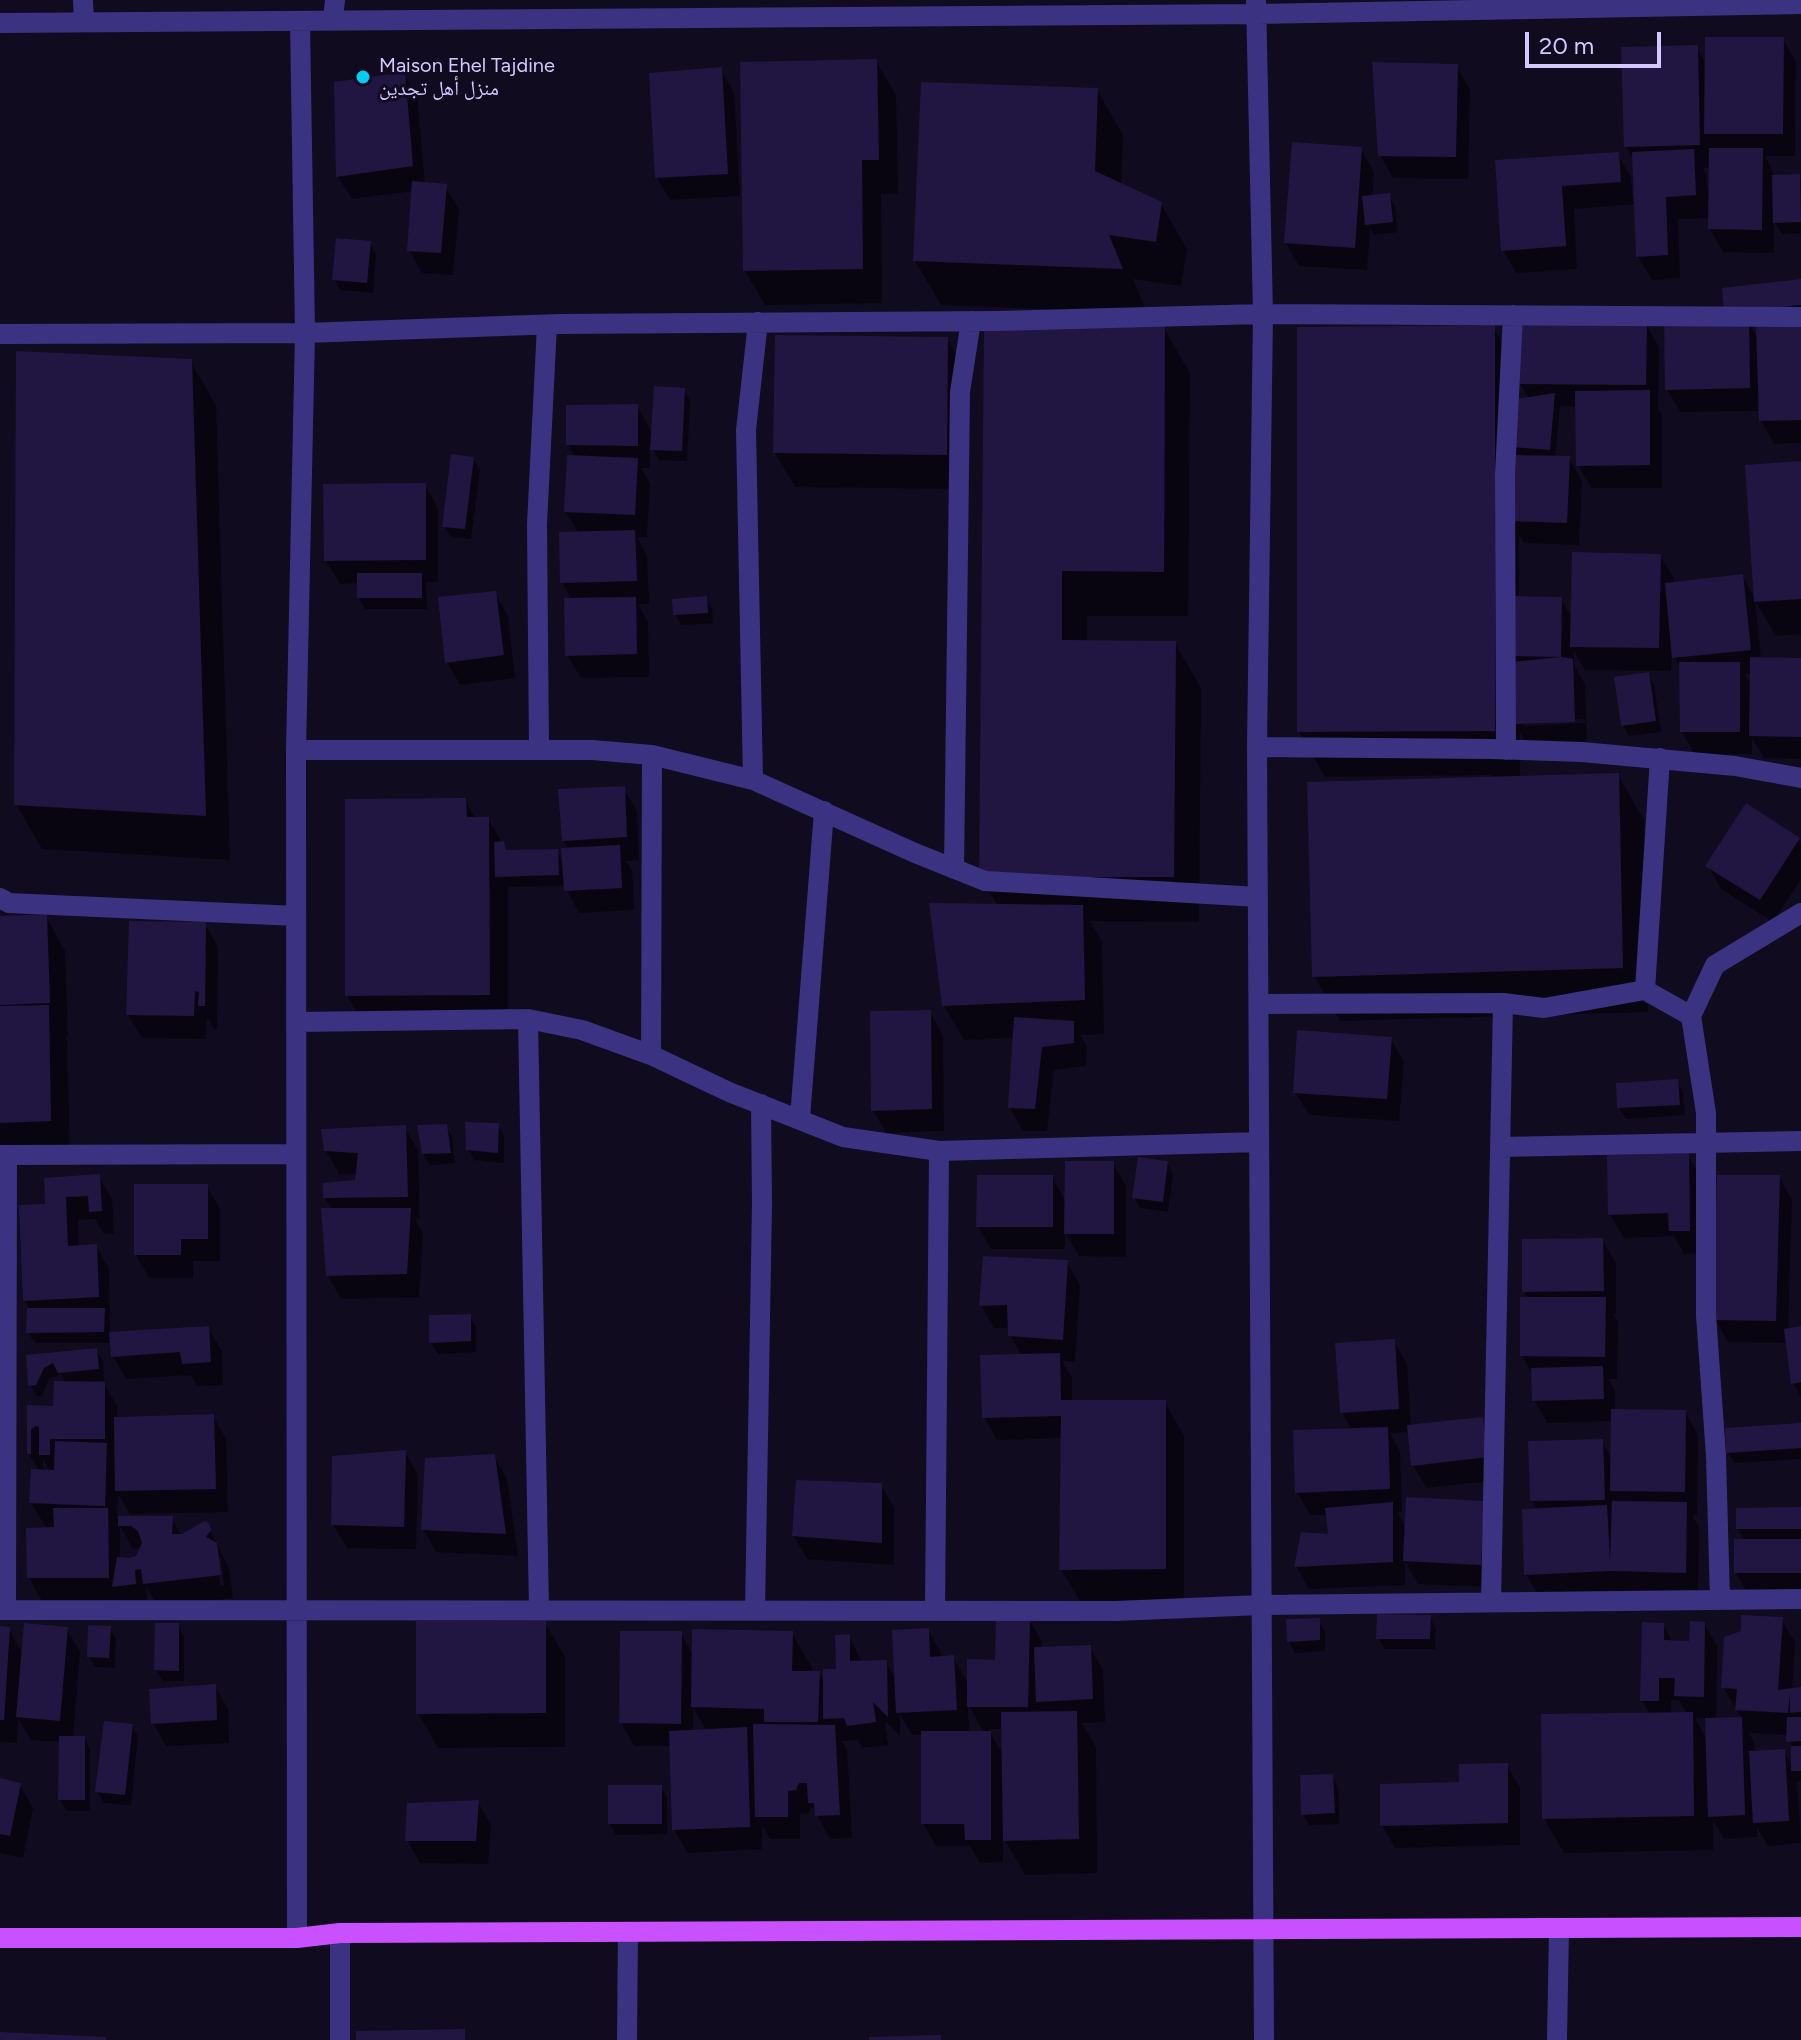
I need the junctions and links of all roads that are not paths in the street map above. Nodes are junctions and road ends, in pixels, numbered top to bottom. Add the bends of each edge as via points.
1 (83, 0) edge
2 (1801, 4) edge
3 (1256, 7) edge
4 (933, 8) edge
5 (334, 10) edge
6 (300, 21) junction
7 (84, 22) junction
8 (0, 23) edge
9 (1263, 314) junction
10 (1513, 315) junction
11 (1801, 317) edge
12 (971, 321) junction
13 (758, 322) junction
14 (547, 325) junction
15 (305, 333) junction
16 (0, 334) edge
17 (1257, 747) junction
18 (296, 750) junction
19 (539, 750) junction
20 (1506, 750) junction
21 (652, 755) junction
22 (1660, 758) junction
23 (1801, 778) edge
24 (753, 780) junction
25 (824, 811) junction
26 (954, 869) junction
27 (1258, 897) junction
28 (0, 898) edge
29 (1801, 913) edge
30 (296, 916) junction
31 (1645, 990) junction
32 (1503, 1003) junction
33 (1259, 1004) junction
34 (1691, 1016) junction
35 (528, 1019) junction
36 (297, 1022) junction
37 (651, 1055) junction
38 (761, 1104) junction
39 (800, 1118) junction
40 (1801, 1141) edge
41 (1259, 1142) junction
42 (1706, 1144) junction
43 (1500, 1147) junction
44 (939, 1151) junction
45 (296, 1154) junction
46 (3, 1155) edge
47 (1801, 1599) edge
48 (1720, 1600) junction
49 (1491, 1602) junction
50 (1262, 1605) junction
51 (296, 1609) junction
52 (3, 1610) edge
53 (539, 1610) junction
54 (755, 1610) junction
55 (935, 1611) junction
56 (1801, 1927) edge
57 (1559, 1928) junction
58 (1264, 1929) junction
59 (628, 1932) junction
60 (340, 1933) junction
61 (0, 1938) edge
62 (297, 1938) junction
63 (340, 2040) edge
64 (627, 2040) edge
65 (1264, 2040) edge
66 (1557, 2040) edge

1 - 7 street
2 - 3 street
3 - 4 street
3 - 9 street
4 - 5 street
5 - 6 street
6 - 7 street
6 - 15 street
7 - 8 street
9 - 10 street
9 - 12 street
9 - 17 street
10 - 11 street
10 - 20 street via 1505,474
12 - 13 street
12 - 26 street via 960,392
13 - 14 street
13 - 24 street via 746,430
14 - 15 street
14 - 19 street via 537,524
15 - 16 street
15 - 18 street
17 - 20 street
17 - 27 street
18 - 19 street
18 - 30 street
19 - 21 street
20 - 22 street
21 - 24 street
21 - 37 street
22 - 23 street
22 - 31 street
24 - 25 street
25 - 26 street
25 - 39 street
26 - 27 street via 985,881
27 - 33 street
28 - 30 street via 9,903
29 - 34 street via 1715,965
30 - 36 street
31 - 32 street via 1544,1008
31 - 34 street
32 - 33 street
32 - 43 street
33 - 41 street
34 - 42 street
35 - 36 street
35 - 37 street via 582,1030
35 - 53 street
36 - 45 street
37 - 38 street
38 - 39 street
38 - 54 street
39 - 44 street via 843,1137
40 - 42 street
41 - 44 street
41 - 50 street
42 - 43 street
42 - 48 street via 1706,1315
43 - 49 street
44 - 55 street
45 - 46 street
45 - 51 street
46 - 52 street
47 - 48 street
48 - 49 street
49 - 50 street
50 - 55 street
50 - 58 street
51 - 52 street
51 - 53 street
51 - 62 street
53 - 54 street
54 - 55 street
56 - 57 main road
57 - 58 main road
57 - 66 street
58 - 59 main road
58 - 65 street
59 - 60 main road
59 - 64 street
60 - 62 main road
60 - 63 street
61 - 62 main road

